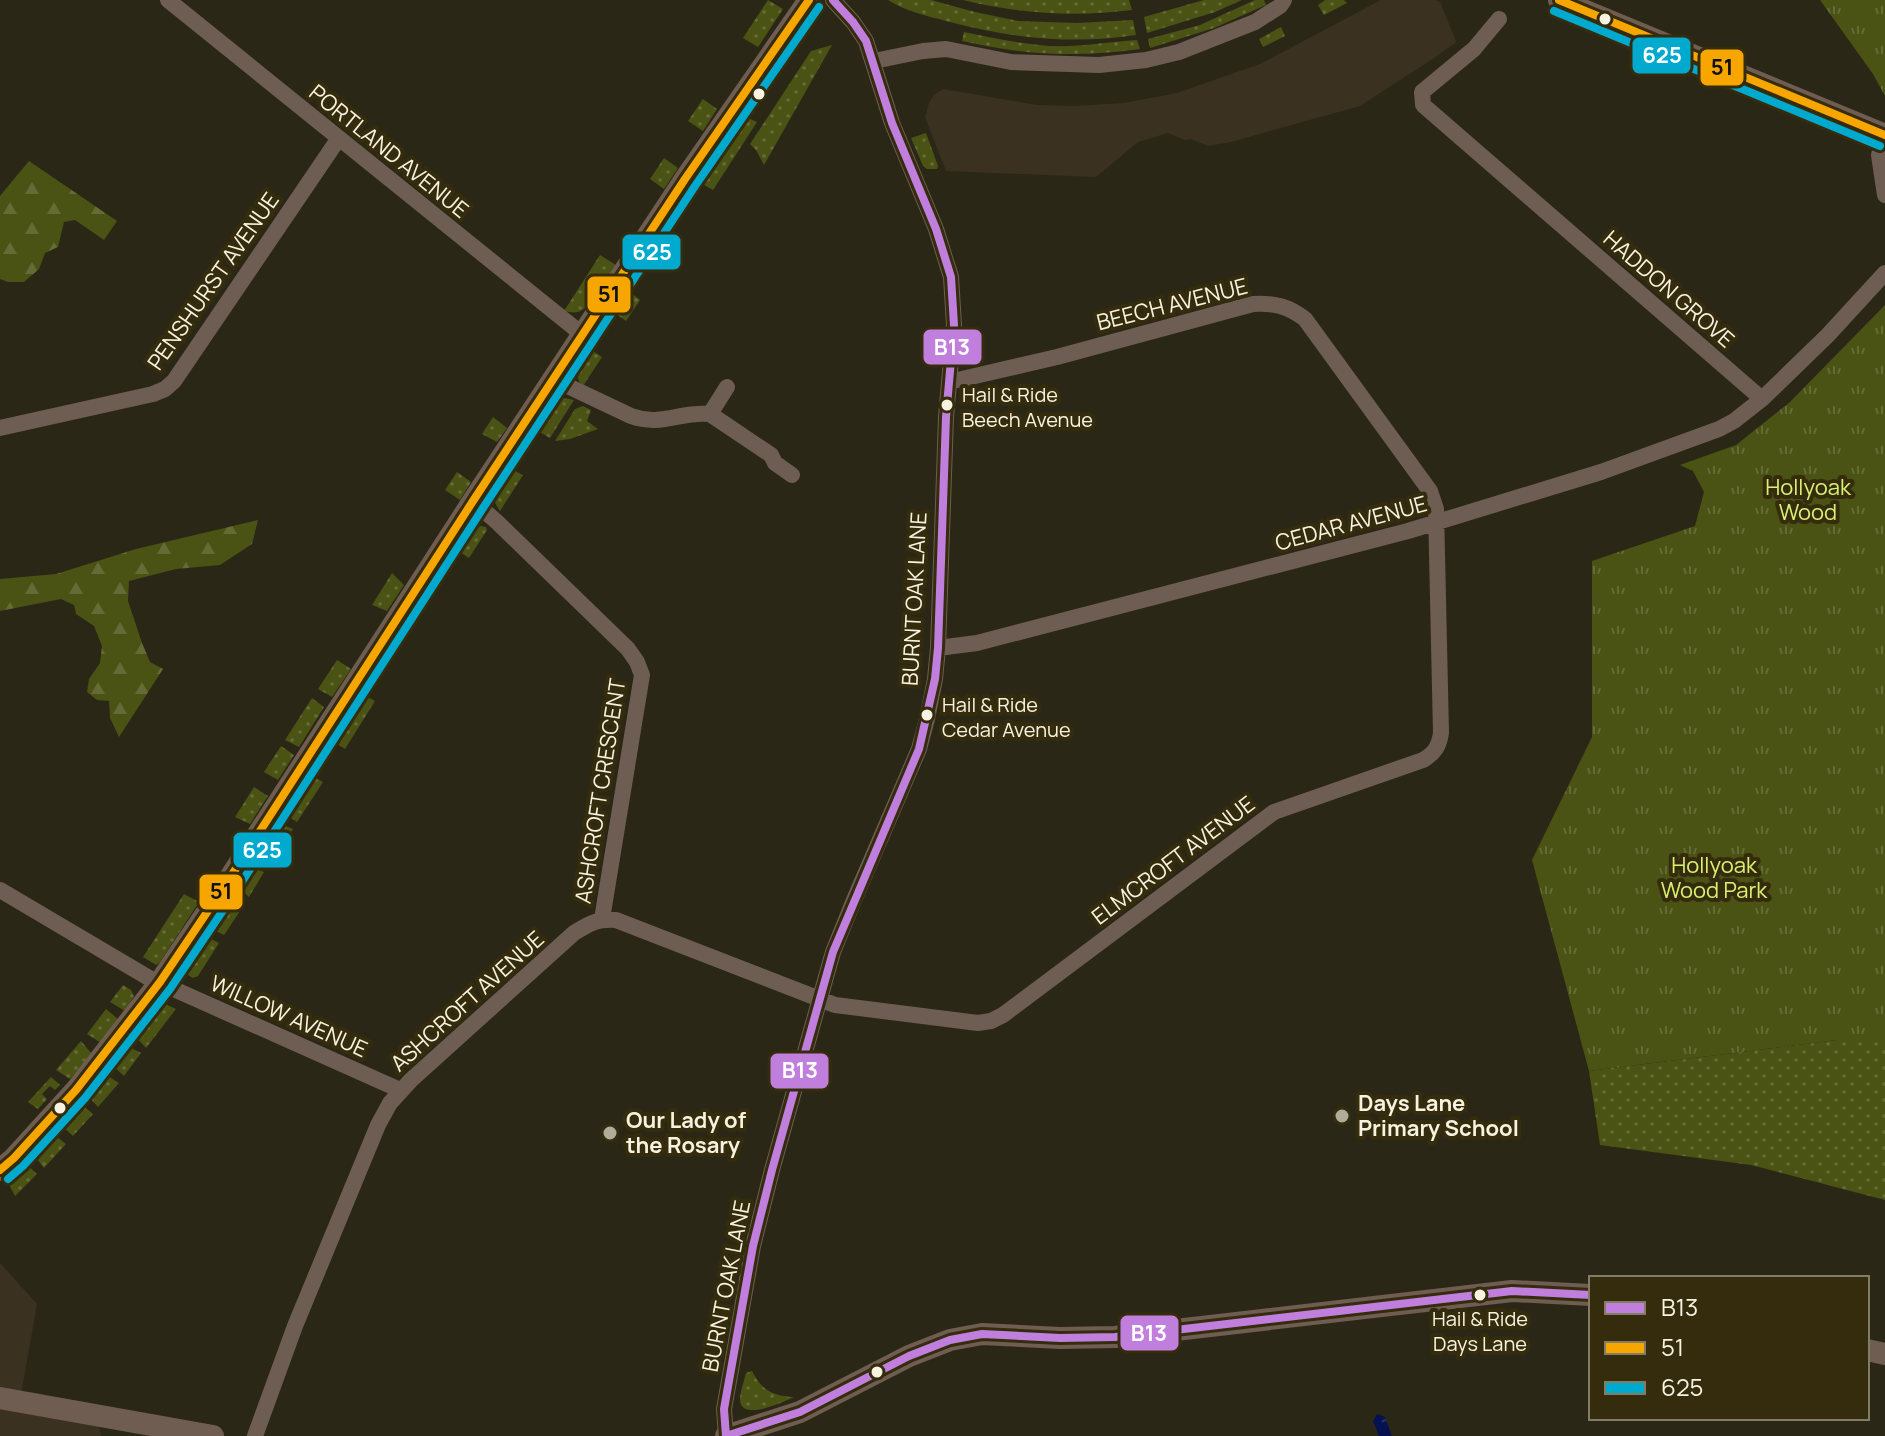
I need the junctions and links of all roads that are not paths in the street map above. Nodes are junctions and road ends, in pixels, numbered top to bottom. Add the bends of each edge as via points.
1 (168, 0) edge
2 (809, 0) edge
3 (833, 0) edge
4 (1284, 0) edge
5 (1559, 0) edge
6 (1499, 19) dead end
7 (874, 61) junction
8 (1884, 134) edge
9 (339, 138) junction
10 (1885, 195) edge
11 (1885, 273) edge
12 (583, 335) junction
13 (553, 379) junction
14 (949, 382) junction
15 (727, 387) dead end
16 (1762, 399) junction
17 (710, 414) junction
18 (0, 428) edge
19 (792, 475) dead end
20 (473, 501) junction
21 (1436, 523) junction
22 (938, 648) junction
23 (0, 890) edge
24 (602, 919) junction
25 (160, 982) junction
26 (820, 999) junction
27 (400, 1090) junction
28 (0, 1170) edge
29 (1589, 1295) edge
30 (0, 1398) edge
31 (213, 1436) edge
32 (255, 1436) edge
33 (726, 1436) edge

1 - 9 street, PORTLAND AVENUE
2 - 12 street
3 - 7 street, BURNT OAK LANE via 860,31
4 - 7 street via 1255,22 1146,60 1099,65 1011,62 946,49
5 - 8 street
6 - 16 street, HADDON GROVE via 1474,49 1422,92 1423,105
7 - 14 street, BURNT OAK LANE via 951,277
8 - 10 street via 1879,155
9 - 12 street, PORTLAND AVENUE
9 - 18 street, PENSHURST AVENUE via 165,389
11 - 16 street
12 - 13 street
13 - 17 street via 644,421
13 - 20 street
14 - 21 street, BEECH AVENUE via 1253,304 1282,305 1314,329 1426,485
14 - 22 street, BURNT OAK LANE
15 - 17 street
16 - 21 street, CEDAR AVENUE via 1703,436
17 - 19 street
20 - 24 street, ASHCROFT CRESCENT via 628,649 642,675
20 - 25 street
21 - 22 street, CEDAR AVENUE via 991,640
21 - 26 street, ELMCROFT AVENUE via 1441,733 1429,757 1274,812 991,1021 845,1007
22 - 26 street, BURNT OAK LANE via 922,741 833,952
23 - 25 street, WILLOW AVENUE
24 - 26 street
24 - 27 street, ASHCROFT AVENUE via 574,933
25 - 27 street, WILLOW AVENUE
25 - 28 street via 76,1090
26 - 33 street, BURNT OAK LANE via 753,1246 724,1414
27 - 32 street, ASHCROFT AVENUE via 378,1125
29 - 33 street via 1512,1291 1115,1337 982,1334 923,1350 800,1412
30 - 31 street

